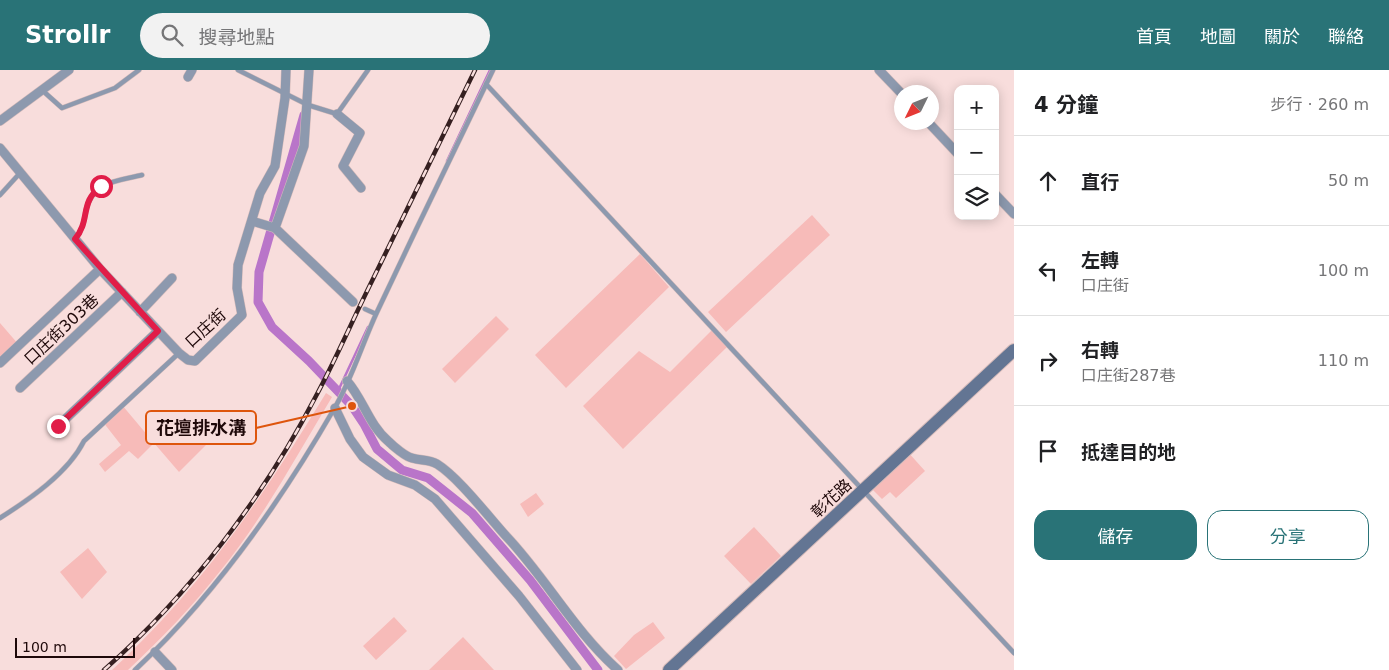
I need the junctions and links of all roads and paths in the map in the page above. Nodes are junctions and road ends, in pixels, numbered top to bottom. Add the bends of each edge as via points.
1 (69, 70) edge
2 (139, 70) edge
3 (238, 70) edge
4 (286, 70) edge
5 (309, 70) edge
6 (368, 70) edge
7 (493, 70) edge
8 (879, 70) edge
9 (486, 84) junction
10 (894, 86) edge
11 (43, 91) junction
12 (285, 93) junction
13 (308, 105) junction
14 (337, 114) junction
15 (0, 121) edge
16 (936, 130) edge
17 (0, 148) edge
18 (954, 150) edge
19 (21, 172) junction
20 (142, 175) dead end
21 (361, 188) dead end
22 (0, 194) edge
23 (999, 198) edge
24 (1014, 214) edge
25 (254, 221) junction
26 (273, 228) junction
27 (75, 239) junction
28 (100, 269) junction
29 (172, 278) dead end
30 (122, 292) junction
31 (353, 302) dead end
32 (365, 309) dead end
33 (140, 312) junction
34 (376, 314) junction
35 (158, 331) junction
36 (1014, 350) edge
37 (179, 353) junction
38 (0, 363) edge
39 (346, 384) junction
40 (20, 388) dead end
41 (336, 406) junction
42 (58, 426) dead end
43 (864, 491) junction
44 (0, 518) edge
45 (155, 652) junction
46 (1014, 653) edge
47 (135, 670) edge
48 (172, 670) edge
49 (577, 670) edge
50 (618, 670) edge
51 (670, 670) edge

1 - 11 street
2 - 11 lane via 115,88 62,108
3 - 12 lane
4 - 12 street, 口庄街
5 - 13 street
6 - 14 lane
7 - 9 lane
8 - 10 street
9 - 34 lane
9 - 43 lane
11 - 15 street
12 - 13 lane
12 - 25 street, 口庄街 via 275,166 260,193
13 - 14 lane
13 - 26 street via 304,146
14 - 21 street via 360,133 343,166
16 - 18 street
17 - 19 street, 口庄街
19 - 22 lane
19 - 27 street, 口庄街
20 - 27 lane via 101,186 92,193 83,229
23 - 24 street
25 - 26 street
25 - 37 street, 口庄街 via 238,265 237,288 242,314 195,361
26 - 31 street
27 - 28 street, 口庄街
28 - 30 street, 口庄街
28 - 38 street
29 - 33 street
30 - 33 street, 口庄街
30 - 40 street, 口庄街303巷
32 - 34 lane
33 - 35 street, 口庄街
34 - 39 lane
35 - 37 street, 口庄街
35 - 42 street
36 - 43 street, 彰花路
37 - 44 lane via 84,441 76,457
39 - 41 lane
39 - 50 street via 356,392 382,435 411,458 424,458 449,474 508,538 574,622
41 - 45 lane via 288,483 234,560
41 - 49 street via 350,439 363,457 388,475 415,485 435,499 519,596
43 - 46 lane
43 - 51 street, 彰花路
45 - 47 lane
45 - 48 street

